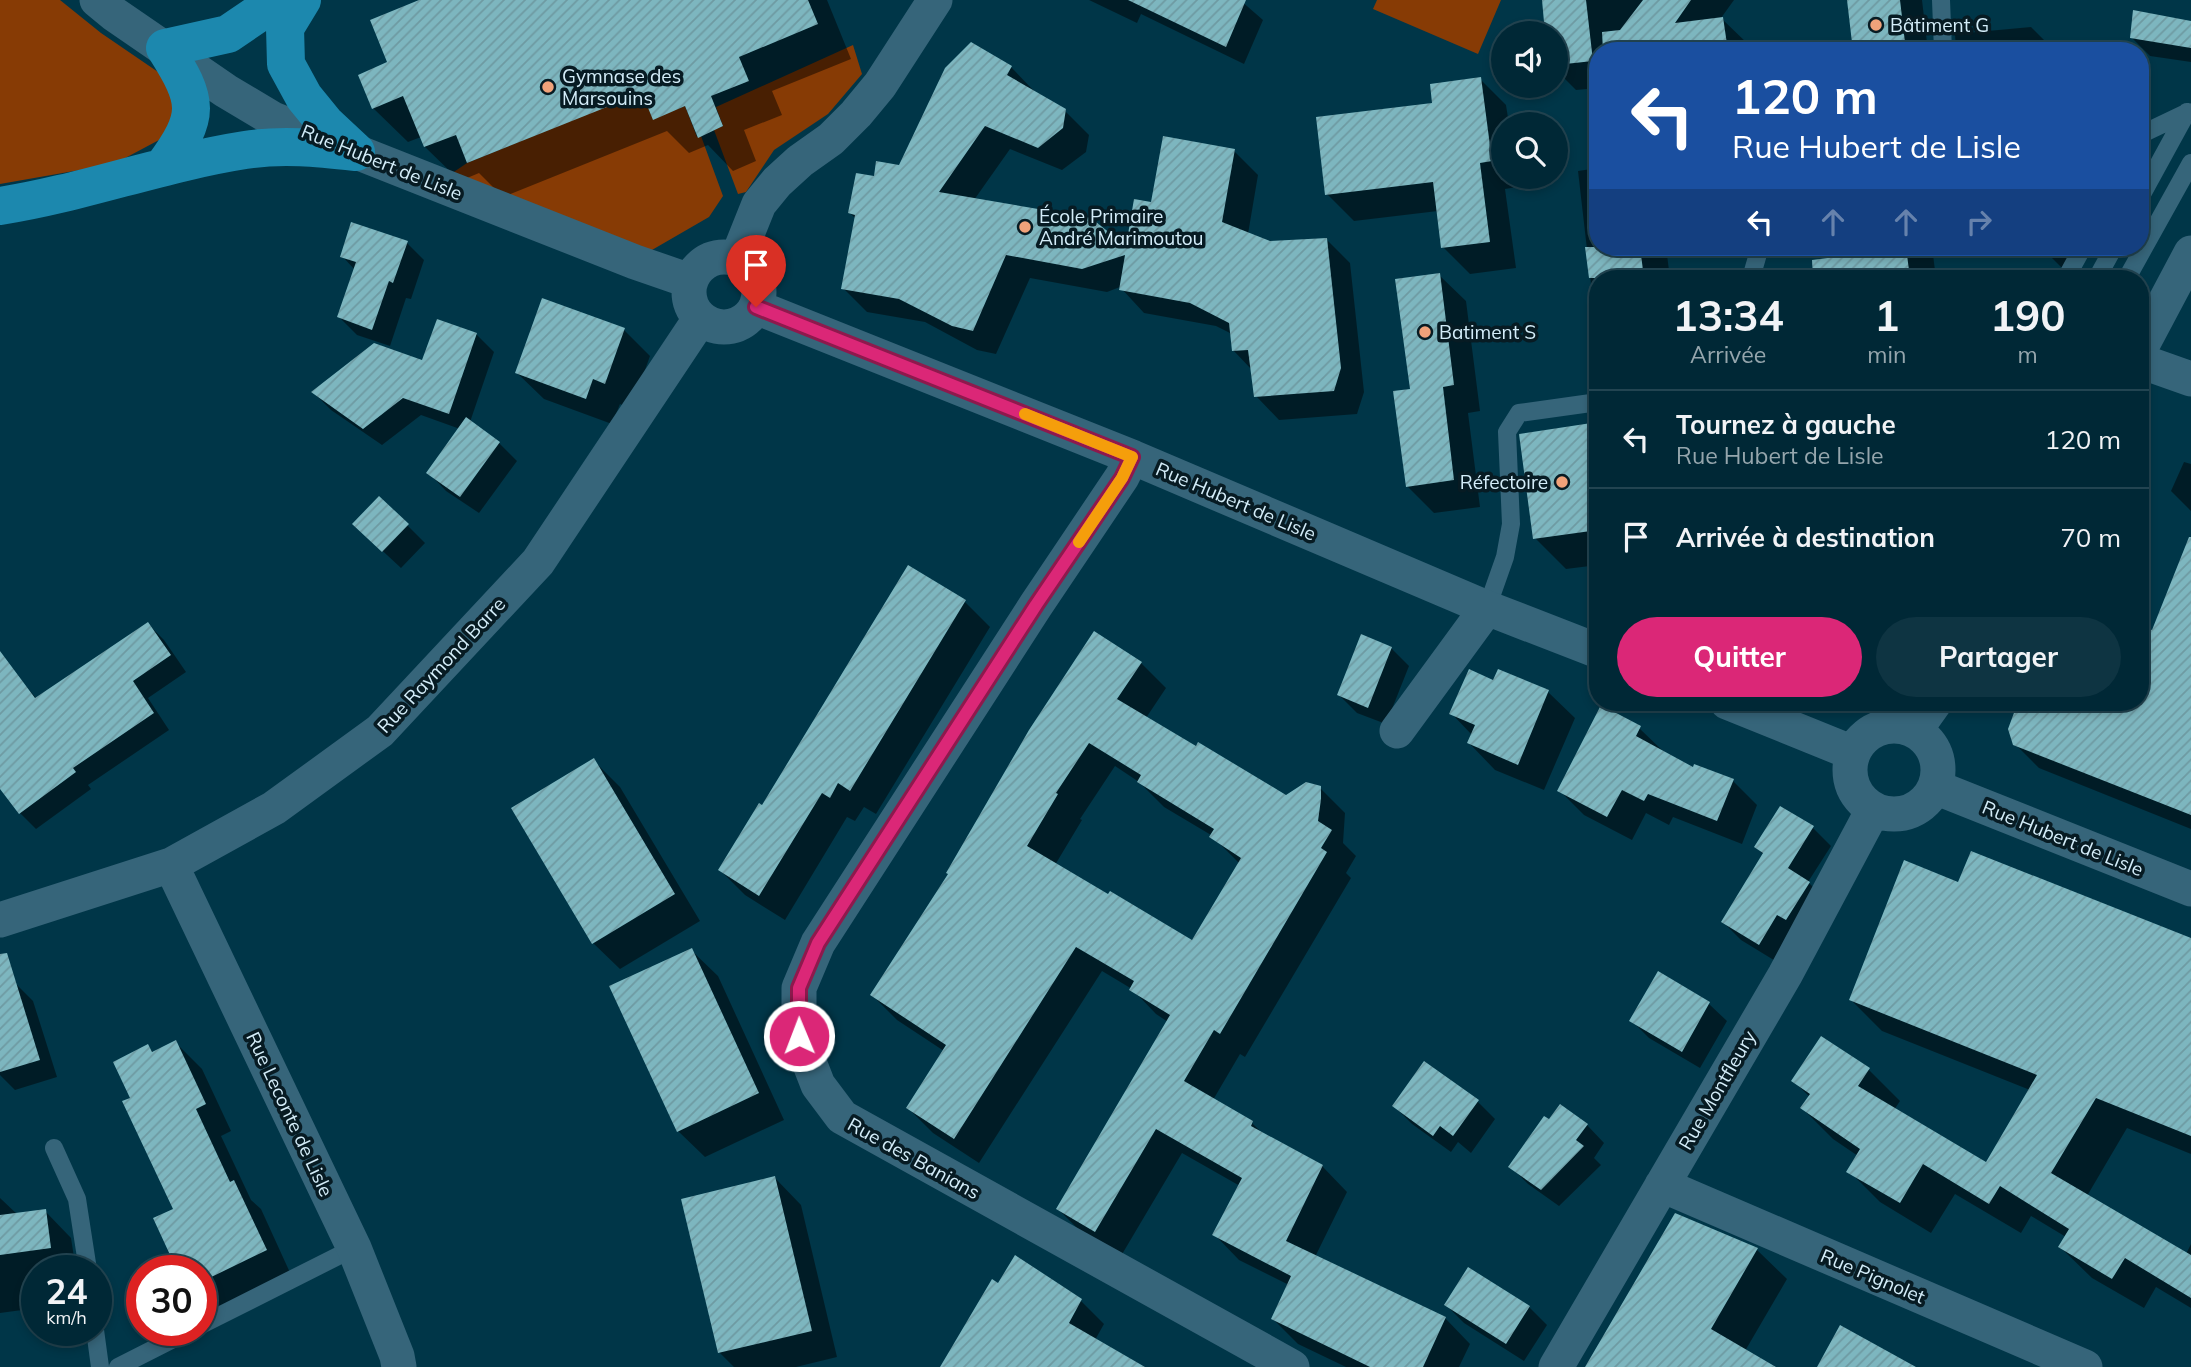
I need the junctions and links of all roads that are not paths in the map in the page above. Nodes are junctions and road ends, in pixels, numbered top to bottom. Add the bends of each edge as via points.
1 (97, 0) edge
2 (278, 0) edge
3 (302, 0) edge
4 (934, 0) edge
5 (1941, 0) edge
6 (1942, 42) edge
7 (165, 48) junction
8 (2189, 111) edge
9 (2149, 131) edge
10 (356, 152) junction
11 (2191, 163) edge
12 (163, 167) junction
13 (2149, 182) edge
14 (0, 206) edge
15 (2149, 238) edge
16 (2191, 253) edge
17 (737, 259) junction
18 (690, 281) junction
19 (756, 307) junction
20 (700, 319) junction
21 (2149, 332) edge
22 (2149, 364) edge
23 (2191, 379) edge
24 (1589, 403) edge
25 (1132, 457) junction
26 (1487, 608) junction
27 (1589, 648) edge
28 (1749, 711) edge
29 (1929, 711) edge
30 (1915, 730) junction
31 (1397, 731) dead end
32 (1853, 753) junction
33 (1935, 787) junction
34 (1873, 810) junction
35 (172, 865) junction
36 (2191, 889) edge
37 (0, 920) edge
38 (54, 1148) dead end
39 (1662, 1185) junction
40 (354, 1248) junction
41 (86, 1255) edge
42 (217, 1317) edge
43 (97, 1346) edge
44 (159, 1346) edge
45 (100, 1367) edge
46 (118, 1367) edge
47 (399, 1367) edge
48 (1292, 1367) edge
49 (1556, 1367) edge
50 (2085, 1367) edge

1 - 7 street, Rue Hubert de Lisle
2 - 7 highway via 228,34
3 - 10 highway via 285,28 286,64 304,97
4 - 17 street via 856,114 777,182 759,204
5 - 6 lane
7 - 10 street, Rue Hubert de Lisle via 273,119
7 - 12 highway via 185,80 193,112 182,142
8 - 9 lane
8 - 13 lane
10 - 12 highway via 293,146 246,149
10 - 18 street, Rue Hubert de Lisle
11 - 15 lane
12 - 14 highway
16 - 21 street
17 - 18 street via 718,257 701,265
17 - 19 street via 752,271 760,288
18 - 20 street via 692,308
19 - 20 street via 746,320 731,327 715,327
19 - 25 street, Rue Hubert de Lisle
20 - 35 street, Rue Raymond Barre via 538,562 380,731 274,808
22 - 23 street
24 - 26 lane via 1519,413 1507,432 1511,524
25 - 26 street, Rue Hubert de Lisle
25 - 48 street, Rue des Banians via 818,943 799,988 799,1036 818,1085 842,1117
26 - 27 street, Rue Hubert de Lisle
26 - 31 street
28 - 32 street
29 - 30 street
30 - 32 street via 1879,727 1863,737
30 - 33 street via 1936,754
32 - 34 street via 1852,785
33 - 34 street via 1925,802 1910,812
33 - 36 street, Rue Hubert de Lisle
34 - 39 street, Rue Montfleury via 1785,975
35 - 37 street, Rue Raymond Barre
35 - 40 street, Rue Leconte de Lisle
38 - 41 lane via 78,1199
39 - 49 street, Rue Montfleury
39 - 50 street, Rue Pignolet via 2034,1351
40 - 42 lane
40 - 47 street, Rue Leconte de Lisle
43 - 45 lane
44 - 46 lane

